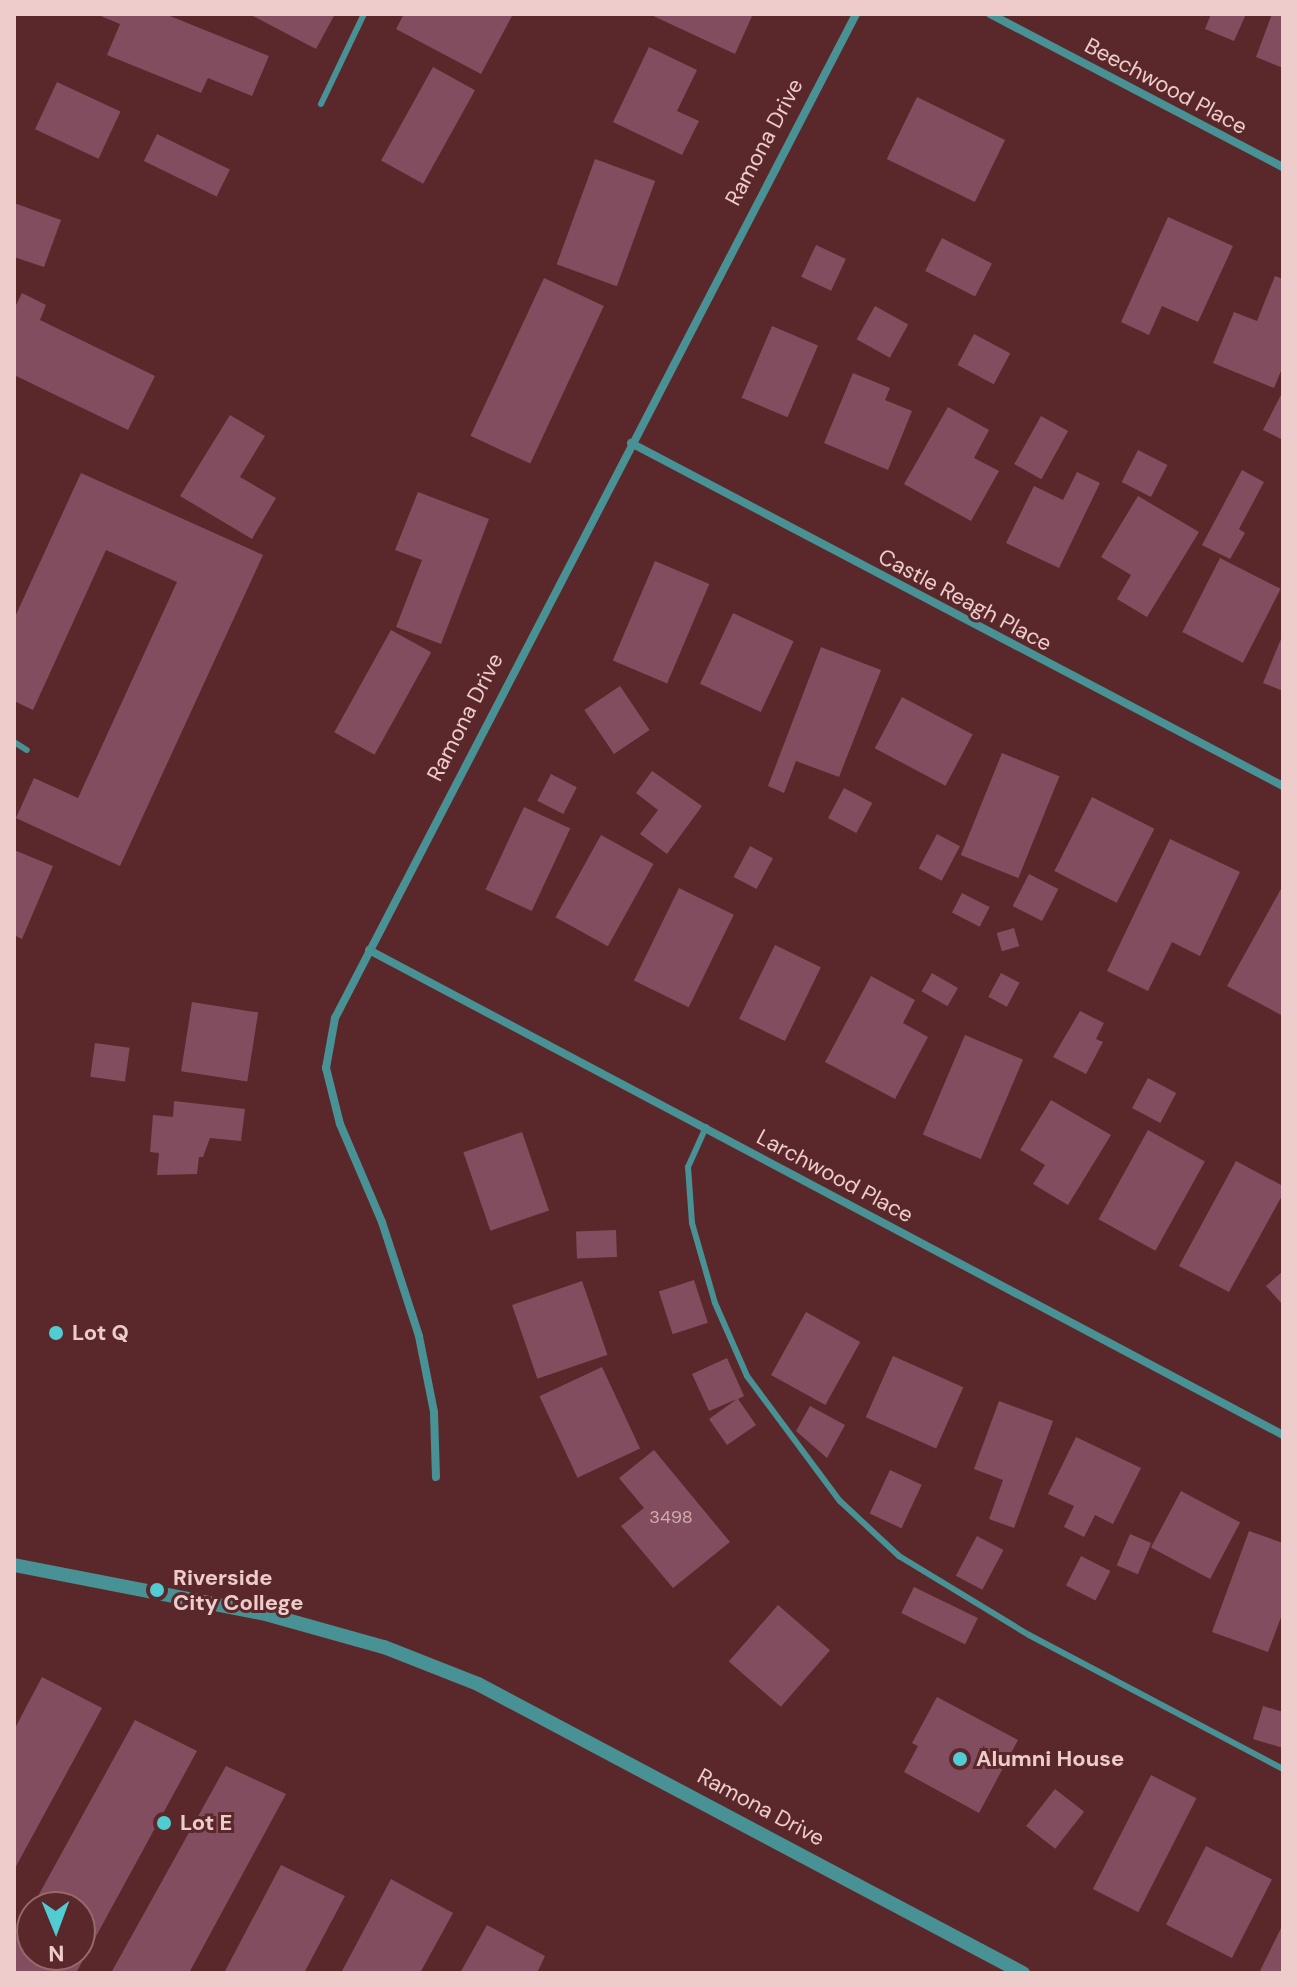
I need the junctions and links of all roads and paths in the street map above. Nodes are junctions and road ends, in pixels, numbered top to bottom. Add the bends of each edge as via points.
1 (364, 14) edge
2 (856, 14) edge
3 (990, 14) edge
4 (321, 104) dead end
5 (1283, 167) edge
6 (631, 443) junction
7 (14, 742) edge
8 (27, 750) dead end
9 (1283, 786) edge
10 (369, 950) junction
11 (706, 1127) junction
12 (1283, 1435) edge
13 (436, 1477) dead end
14 (14, 1565) edge
15 (1283, 1769) edge
16 (1023, 1973) edge

1 - 4 lane
2 - 6 street, Ramona Drive
3 - 5 street, Beechwood Place
6 - 9 street, Castle Reagh Place
6 - 10 street, Ramona Drive
7 - 8 lane
10 - 11 street, Larchwood Place
10 - 13 street, Ramona Drive via 335,1018 326,1068 340,1124 382,1222 419,1336 434,1412
11 - 12 street, Larchwood Place
11 - 15 lane via 688,1167 692,1223 715,1303 747,1376 840,1501 899,1556 1029,1635
14 - 16 street, Ramona Drive via 262,1613 384,1647 478,1684

